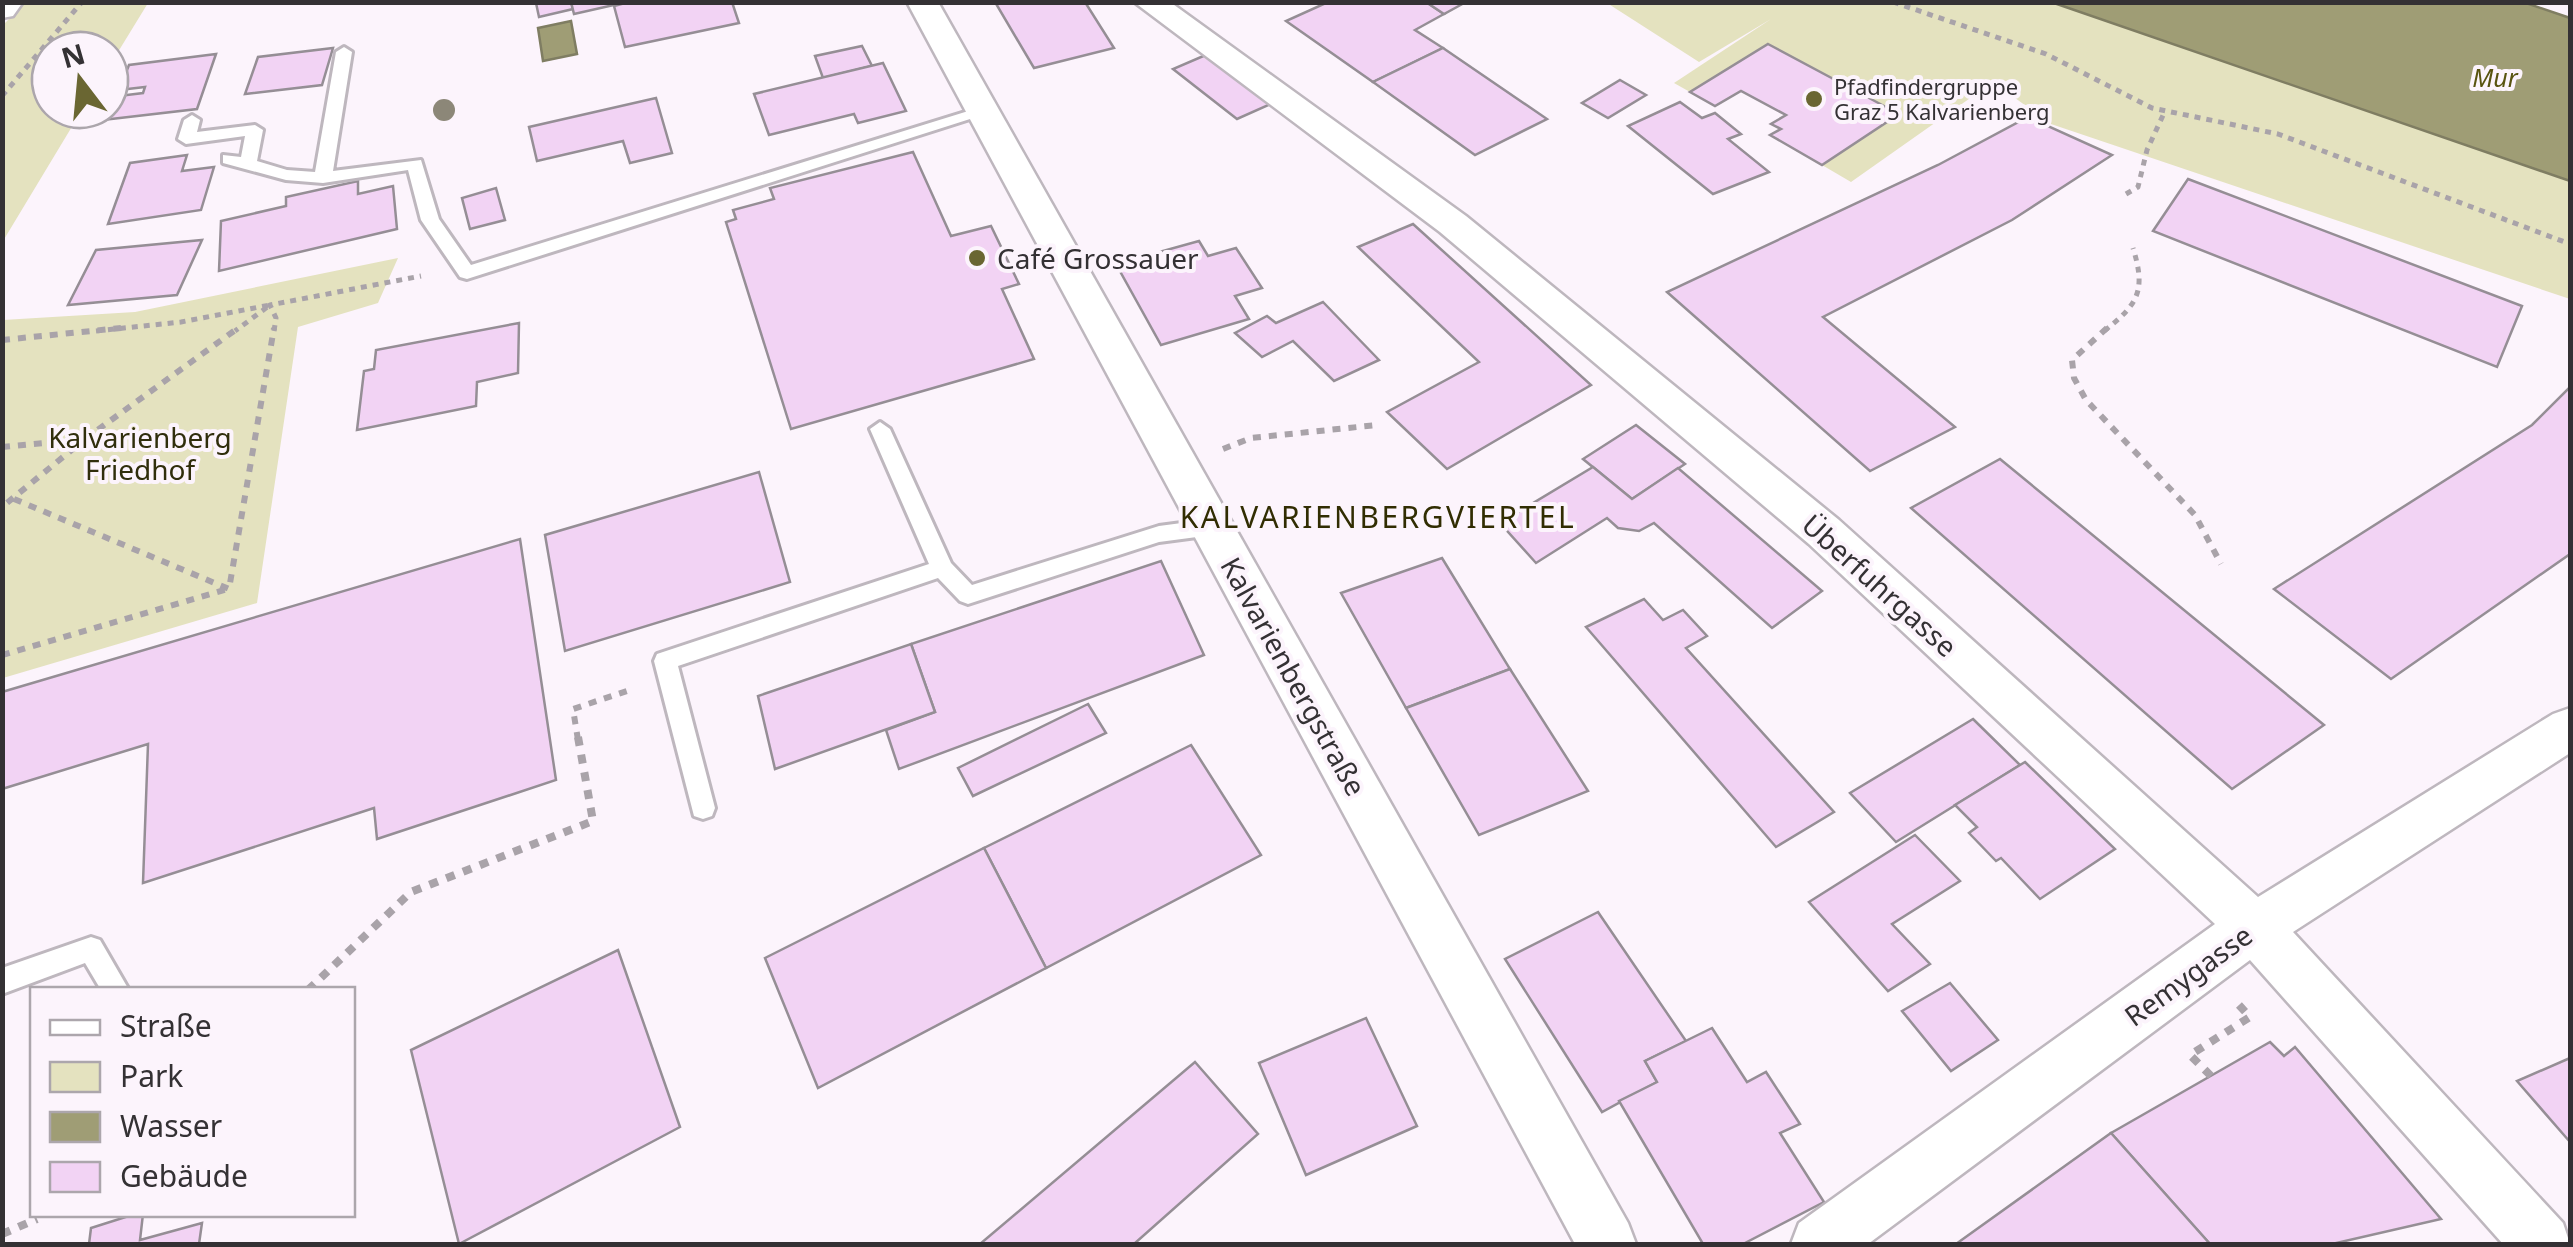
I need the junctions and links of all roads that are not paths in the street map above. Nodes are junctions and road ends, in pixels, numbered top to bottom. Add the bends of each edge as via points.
1 (8, 2) edge
2 (922, 2) edge
3 (1149, 2) edge
4 (2, 9) edge
5 (344, 52) dead end
6 (984, 112) junction
7 (192, 120) dead end
8 (323, 178) junction
9 (880, 429) dead end
10 (1212, 527) junction
11 (942, 568) junction
12 (2570, 728) edge
13 (704, 808) dead end
14 (2254, 927) junction
15 (2, 981) edge
16 (114, 987) edge
17 (1607, 1244) edge
18 (1820, 1244) edge
19 (2542, 1244) edge

1 - 4 street
2 - 6 street, Kalvarienbergstraße
3 - 14 street, Überfuhrgasse via 1453,224 1809,520
5 - 8 lane
6 - 8 lane via 468,273 430,220 414,164
6 - 10 street, Kalvarienbergstraße
7 - 8 lane via 186,139 255,130 238,161
9 - 11 lane
10 - 11 lane via 1159,534 968,595
10 - 17 street, Kalvarienbergstraße
11 - 13 lane via 665,660
12 - 14 street, Remygasse
14 - 18 street, Remygasse
14 - 19 street, Überfuhrgasse
15 - 16 lane via 91,949

